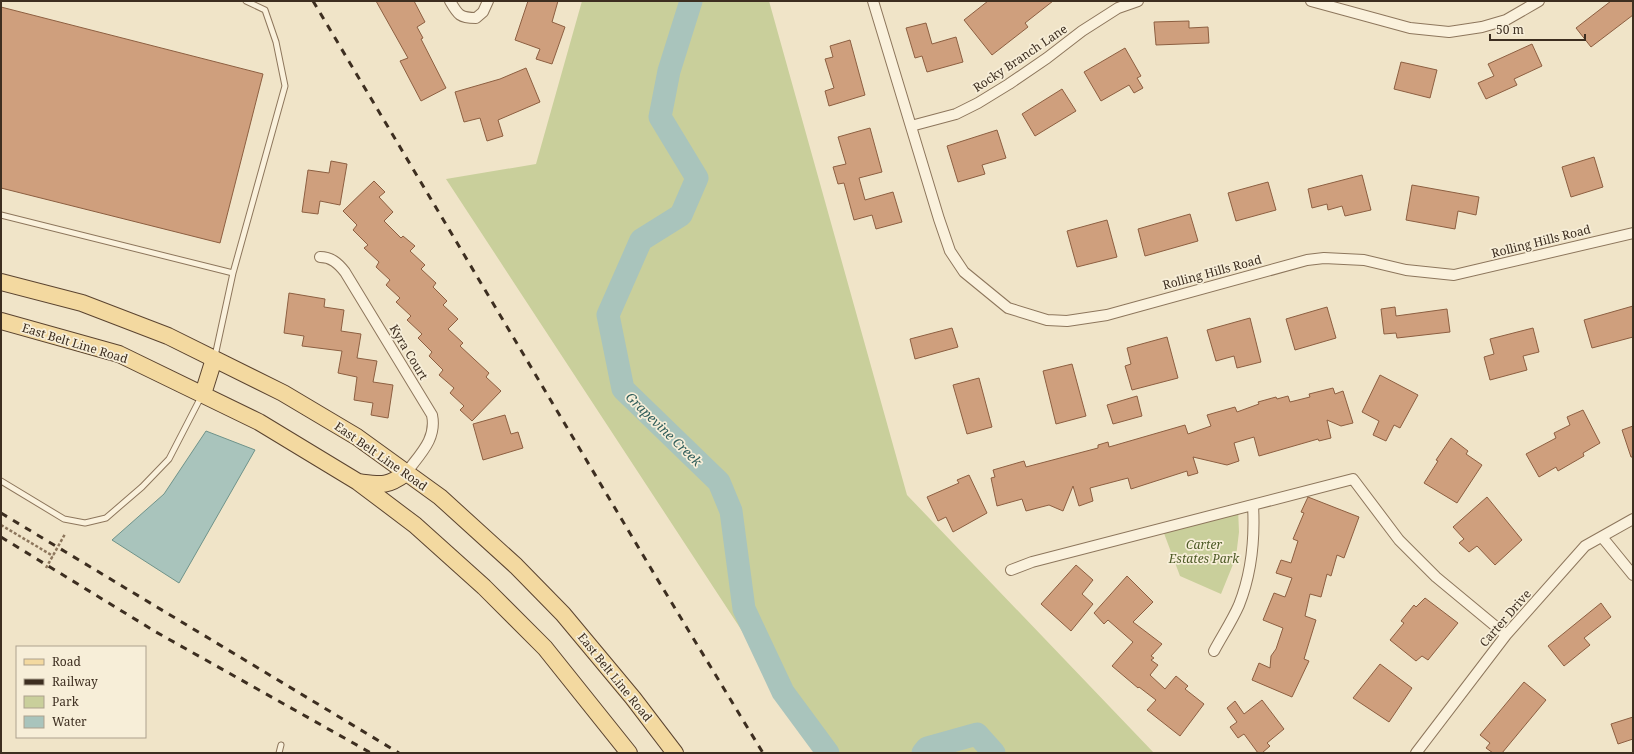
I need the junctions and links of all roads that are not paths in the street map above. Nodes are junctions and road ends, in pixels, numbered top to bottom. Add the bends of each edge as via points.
1 (246, 1) edge
2 (450, 1) edge
3 (488, 1) edge
4 (872, 1) edge
5 (1138, 1) edge
6 (1311, 1) edge
7 (1539, 1) edge
8 (911, 126) junction
9 (1, 216) edge
10 (1633, 232) edge
11 (320, 257) dead end
12 (233, 273) junction
13 (1, 282) edge
14 (1, 321) edge
15 (214, 359) junction
16 (203, 394) junction
17 (406, 473) junction
18 (1, 481) edge
19 (358, 482) junction
20 (1253, 505) junction
21 (1633, 519) edge
22 (1602, 536) junction
23 (1011, 570) dead end
24 (1633, 575) edge
25 (1506, 635) junction
26 (1214, 651) dead end
27 (281, 745) dead end
28 (279, 753) edge
29 (629, 753) edge
30 (675, 753) edge
31 (1416, 753) edge

1 - 12 lane via 265,10 276,42 285,86
2 - 3 street via 458,14 466,18 476,18 483,12
4 - 8 street, Rolling Hills Road
5 - 8 street, Rocky Branch Lane via 1118,8 978,103 956,114
6 - 7 street via 1410,28 1449,32 1506,20
8 - 10 street, Rolling Hills Road via 950,251 964,272 1008,308 1047,320 1067,321 1107,315 1306,260 1364,260 1406,270 1454,275
9 - 12 lane
11 - 17 street, Kyra Court via 333,260 345,272 432,415 434,424 431,438
12 - 15 lane
13 - 15 main road, East Belt Line Road via 82,303 168,336
14 - 16 main road, East Belt Line Road via 119,354
15 - 16 main road
15 - 17 main road, East Belt Line Road via 296,401 357,437
16 - 18 lane via 169,459 106,518 85,523 64,519
16 - 19 main road, East Belt Line Road via 259,422
17 - 19 main road via 394,482 385,484
17 - 30 main road, East Belt Line Road via 440,497 516,566 563,614
19 - 29 main road, East Belt Line Road via 415,525 484,586 545,648
20 - 23 street via 1032,562
20 - 25 street via 1353,479 1399,540 1436,577
20 - 26 street via 1255,531 1249,575 1238,606
21 - 22 street, Carter Drive
22 - 24 street
22 - 25 street, Carter Drive via 1585,546
25 - 31 street, Carter Drive
27 - 28 lane

